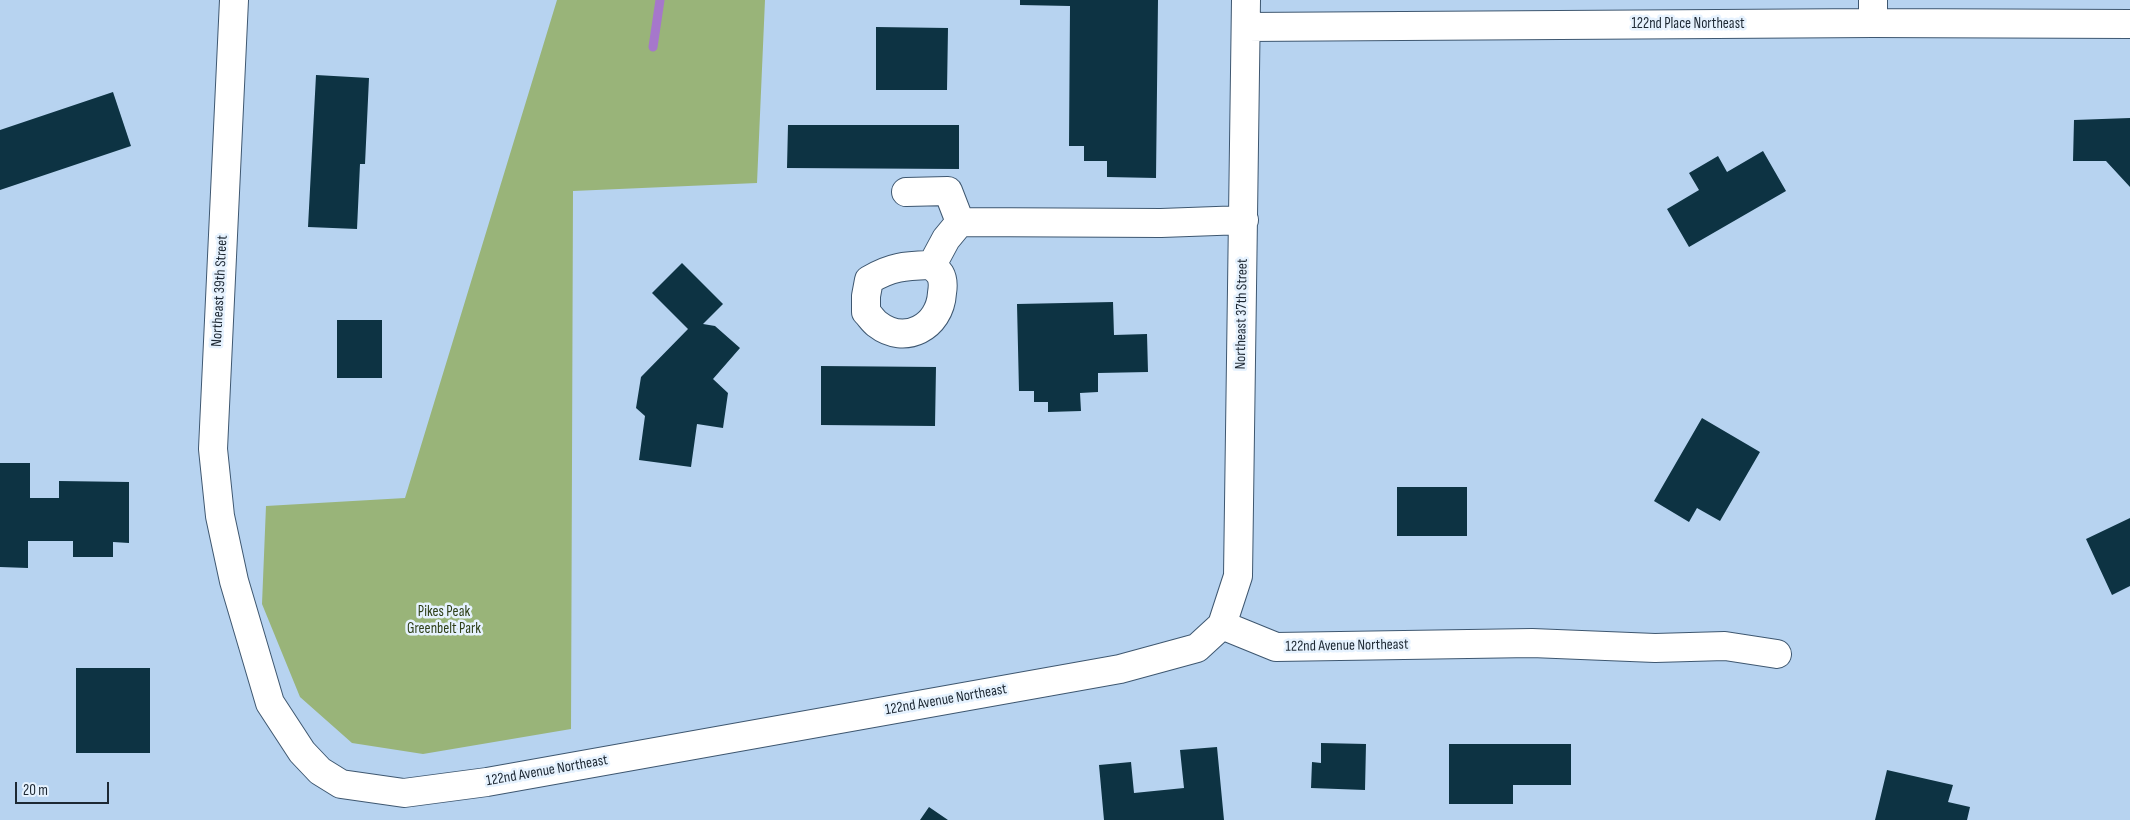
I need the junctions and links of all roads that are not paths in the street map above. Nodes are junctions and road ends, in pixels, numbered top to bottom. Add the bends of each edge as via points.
1 (234, 0) edge
2 (1246, 0) edge
3 (1873, 12) edge
4 (2130, 24) edge
5 (1246, 27) junction
6 (906, 192) dead end
7 (1244, 220) junction
8 (960, 222) junction
9 (932, 265) dead end
10 (234, 581) joint
11 (1222, 625) junction
12 (1776, 654) dead end

1 - 10 street, Northeast 39th Street via 212,449 220,516
2 - 5 street, Northeast 37th Street
3 - 4 street, 122nd Place Northeast
3 - 5 street, 122nd Place Northeast
5 - 7 street, Northeast 37th Street
6 - 8 street via 948,191
7 - 8 street
7 - 11 street, Northeast 37th Street via 1238,576
8 - 9 street
10 - 11 street, 122nd Avenue Northeast via 270,704 302,752 320,771 341,784 404,793 487,782 1120,669 1196,648
11 - 12 street, 122nd Avenue Northeast via 1276,647 1532,643 1655,648 1725,646

